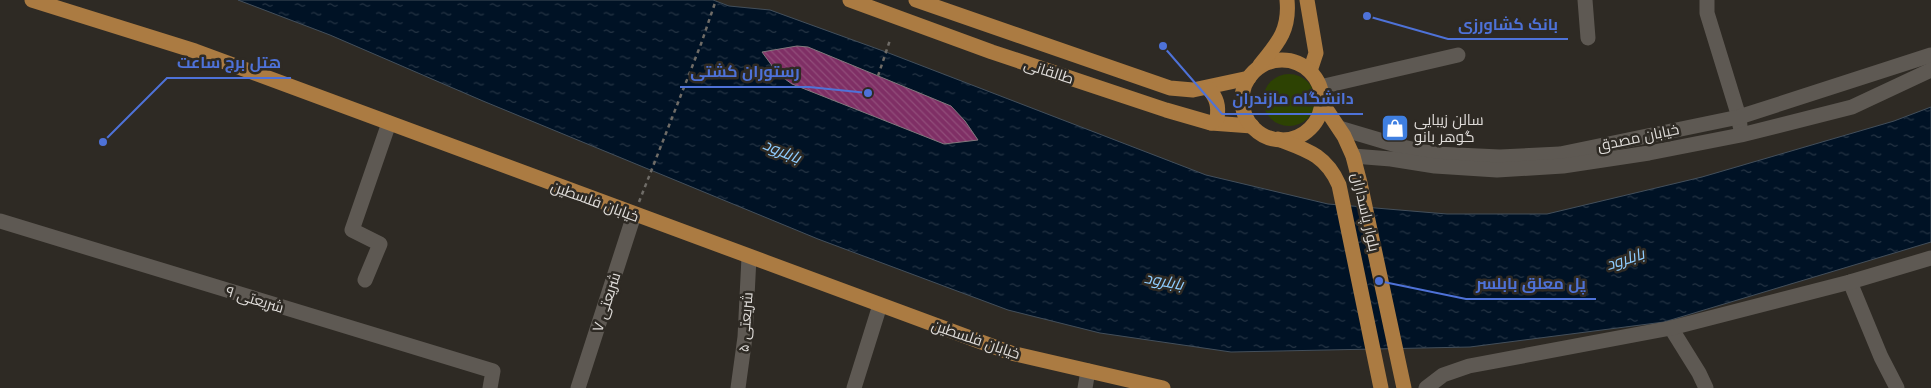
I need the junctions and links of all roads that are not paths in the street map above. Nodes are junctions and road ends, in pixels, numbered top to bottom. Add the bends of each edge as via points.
1 (32, 0) edge
2 (850, 0) edge
3 (916, 0) edge
4 (1287, 0) edge
5 (1307, 0) edge
6 (1585, 0) edge
7 (1707, 0) edge
8 (1588, 38) dead end
9 (1458, 54) dead end
10 (1931, 55) edge
11 (1931, 70) edge
12 (1310, 71) junction
13 (1253, 73) junction
14 (1320, 87) junction
15 (1208, 88) junction
16 (1322, 103) junction
17 (1739, 116) junction
18 (389, 123) junction
19 (1211, 123) junction
20 (1252, 126) junction
21 (1339, 128) junction
22 (1741, 135) junction
23 (1278, 139) junction
24 (1353, 156) junction
25 (634, 215) junction
26 (0, 221) edge
27 (749, 256) junction
28 (1928, 261) edge
29 (365, 280) dead end
30 (1850, 282) junction
31 (880, 305) junction
32 (1671, 328) junction
33 (1088, 371) junction
34 (856, 387) edge
35 (490, 388) edge
36 (578, 388) edge
37 (738, 388) edge
38 (1084, 388) edge
39 (1163, 388) edge
40 (1381, 388) edge
41 (1404, 388) edge
42 (1426, 388) edge
43 (1706, 388) edge
44 (1897, 388) edge

1 - 18 main road, خیابان فلسطین via 195,52
2 - 19 main road, طالقانی via 992,52
3 - 15 main road, طالقانی via 1170,88
4 - 13 main road via 1287,17 1278,43
5 - 12 main road via 1316,53
6 - 8 street
7 - 17 street via 1707,12
9 - 14 street
10 - 17 street, خیابان مصدق
11 - 22 street, خیابان مصدق via 1852,106
12 - 13 main road via 1299,63 1282,60 1269,62
12 - 14 main road
13 - 15 main road, طالقانی
13 - 20 main road via 1244,90 1243,103
14 - 16 main road
15 - 19 main road via 1216,97 1219,108 1217,119
16 - 21 main road, بلوار پاسداران
16 - 23 main road via 1317,119 1309,129 1295,138
17 - 21 street, خیابان مصدق via 1560,154 1500,157 1435,154
17 - 22 street
18 - 25 main road, خیابان فلسطین
18 - 29 street via 352,230 380,244
19 - 20 main road, طالقانی
20 - 23 main road via 1262,134
21 - 24 main road, بلوار پاسداران
22 - 24 street, خیابان مصدق via 1563,166 1497,170
23 - 40 main road, بلوار پاسداران via 1317,155 1339,185
24 - 41 main road, بلوار پاسداران
25 - 27 main road, خیابان فلسطین
25 - 36 street, شریعتی ۷
26 - 35 street, شریعتی ۹ via 493,371
27 - 31 main road, خیابان فلسطین
27 - 37 street, شریعتی ۵ via 745,336
28 - 30 street
30 - 32 street
30 - 44 street
31 - 33 main road, خیابان فلسطین via 1011,353
31 - 34 street
32 - 42 street via 1469,366 1443,375
32 - 43 street
33 - 38 street
33 - 39 main road, خیابان فلسطین

